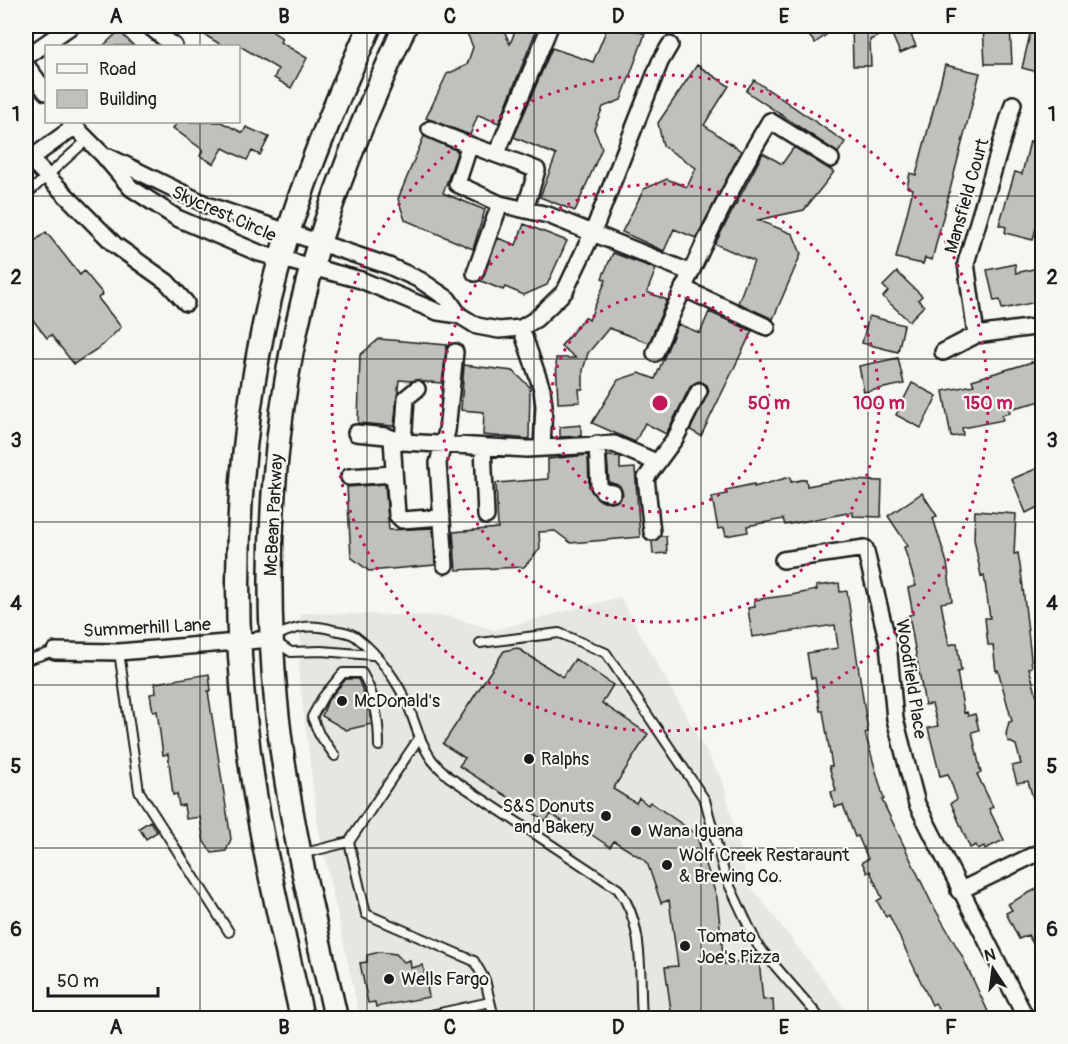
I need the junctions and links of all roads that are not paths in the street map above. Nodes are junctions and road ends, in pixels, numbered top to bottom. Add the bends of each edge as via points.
1 (71, 26) edge
2 (149, 26) edge
3 (370, 26) edge
4 (405, 26) edge
5 (550, 26) edge
6 (173, 45) edge
7 (670, 45) dead end
8 (26, 57) edge
9 (26, 64) edge
10 (45, 91) edge
11 (1013, 105) dead end
12 (72, 124) edge
13 (430, 129) dead end
14 (88, 139) junction
15 (469, 147) junction
16 (497, 153) junction
17 (103, 154) junction
18 (831, 159) dead end
19 (28, 160) edge
20 (46, 179) junction
21 (26, 195) edge
22 (500, 204) junction
23 (525, 209) junction
24 (288, 232) junction
25 (593, 232) junction
26 (319, 242) junction
27 (281, 260) junction
28 (314, 266) junction
29 (689, 272) junction
30 (474, 273) dead end
31 (683, 288) junction
32 (186, 303) dead end
33 (459, 315) junction
34 (1042, 326) edge
35 (767, 327) dead end
36 (521, 328) junction
37 (976, 335) junction
38 (455, 352) dead end
39 (943, 352) dead end
40 (655, 353) dead end
41 (417, 389) dead end
42 (699, 392) dead end
43 (356, 433) dead end
44 (398, 441) junction
45 (597, 444) junction
46 (442, 445) junction
47 (483, 447) junction
48 (542, 447) junction
49 (656, 462) junction
50 (394, 474) junction
51 (349, 477) dead end
52 (613, 493) dead end
53 (486, 516) dead end
54 (442, 517) junction
55 (652, 532) dead end
56 (783, 560) dead end
57 (445, 565) dead end
58 (271, 639) junction
59 (239, 642) junction
60 (480, 643) dead end
61 (55, 651) joint
62 (119, 652) junction
63 (373, 654) junction
64 (26, 660) edge
65 (418, 738) junction
66 (379, 746) dead end
67 (335, 756) dead end
68 (349, 842) junction
69 (1042, 851) edge
70 (301, 854) junction
71 (959, 891) junction
72 (229, 932) dead end
73 (490, 1002) junction
74 (815, 1010) junction
75 (302, 1018) edge
76 (336, 1018) edge
77 (417, 1018) edge
78 (494, 1018) edge
79 (642, 1018) edge
80 (810, 1018) edge
81 (820, 1018) edge
82 (1026, 1018) edge

1 - 8 street
2 - 6 street
3 - 24 main road, McBean Parkway via 314,158
4 - 26 main road, McBean Parkway via 366,115
5 - 16 street
7 - 25 street
9 - 10 street
11 - 37 street, Mansfield Court via 966,263
12 - 14 street, Skycrest Circle
12 - 19 street
13 - 15 street
14 - 17 street, Skycrest Circle
14 - 20 lane
15 - 16 street
15 - 22 street via 457,184
16 - 23 street via 537,170
17 - 24 street, Skycrest Circle via 207,205
17 - 27 street, Skycrest Circle via 131,188 177,218
18 - 29 street via 770,121 735,179
19 - 20 street
20 - 21 lane
20 - 32 street via 115,245 167,282
22 - 23 street
22 - 30 street
23 - 25 street
24 - 26 street, Skycrest Circle
24 - 27 main road, McBean Parkway
25 - 29 street
25 - 36 street via 565,291 553,306
26 - 28 main road, McBean Parkway
26 - 33 street, Skycrest Circle via 420,280 448,298
27 - 28 street, Skycrest Circle
27 - 59 main road, McBean Parkway via 262,342 247,441 239,542
28 - 33 street, Skycrest Circle via 382,288 438,312
28 - 58 main road, McBean Parkway via 293,349 279,440 271,532
29 - 31 street
31 - 35 street
31 - 40 street
33 - 36 street via 477,326
34 - 37 street
36 - 48 street via 542,389
37 - 39 street
38 - 46 street via 447,431
41 - 44 street via 406,398
42 - 49 street via 676,437
43 - 44 street
44 - 46 street
44 - 50 street
45 - 48 street
45 - 49 street via 614,444
45 - 52 street via 599,486
46 - 47 street
46 - 54 street via 438,463
47 - 48 street
47 - 53 street
49 - 55 street via 646,478
50 - 51 street
50 - 54 street via 397,515 402,520
54 - 57 street
56 - 71 street, Woodfield Place via 866,548 888,643 895,719 917,804
58 - 59 street, Summerhill Lane
58 - 63 lane via 291,652
58 - 63 lane via 290,628 325,627 353,635
58 - 70 main road, McBean Parkway via 282,749
59 - 62 street, Summerhill Lane
59 - 75 main road, McBean Parkway via 255,792
60 - 74 lane via 559,633 606,653 705,800 725,876 758,946
61 - 62 street, Summerhill Lane
61 - 64 lane, Summerhill Lane
62 - 72 lane via 139,791
63 - 65 lane via 397,685
65 - 68 lane
65 - 79 lane via 449,777 618,889 630,904 636,922
66 - 67 lane via 379,725 370,686 362,673 344,673 322,697 312,717
68 - 70 lane
68 - 73 lane via 366,914 474,961 485,980
69 - 71 street
70 - 76 main road, McBean Parkway
71 - 82 street, Woodfield Place
73 - 77 lane
73 - 78 lane
74 - 80 lane
74 - 81 lane

